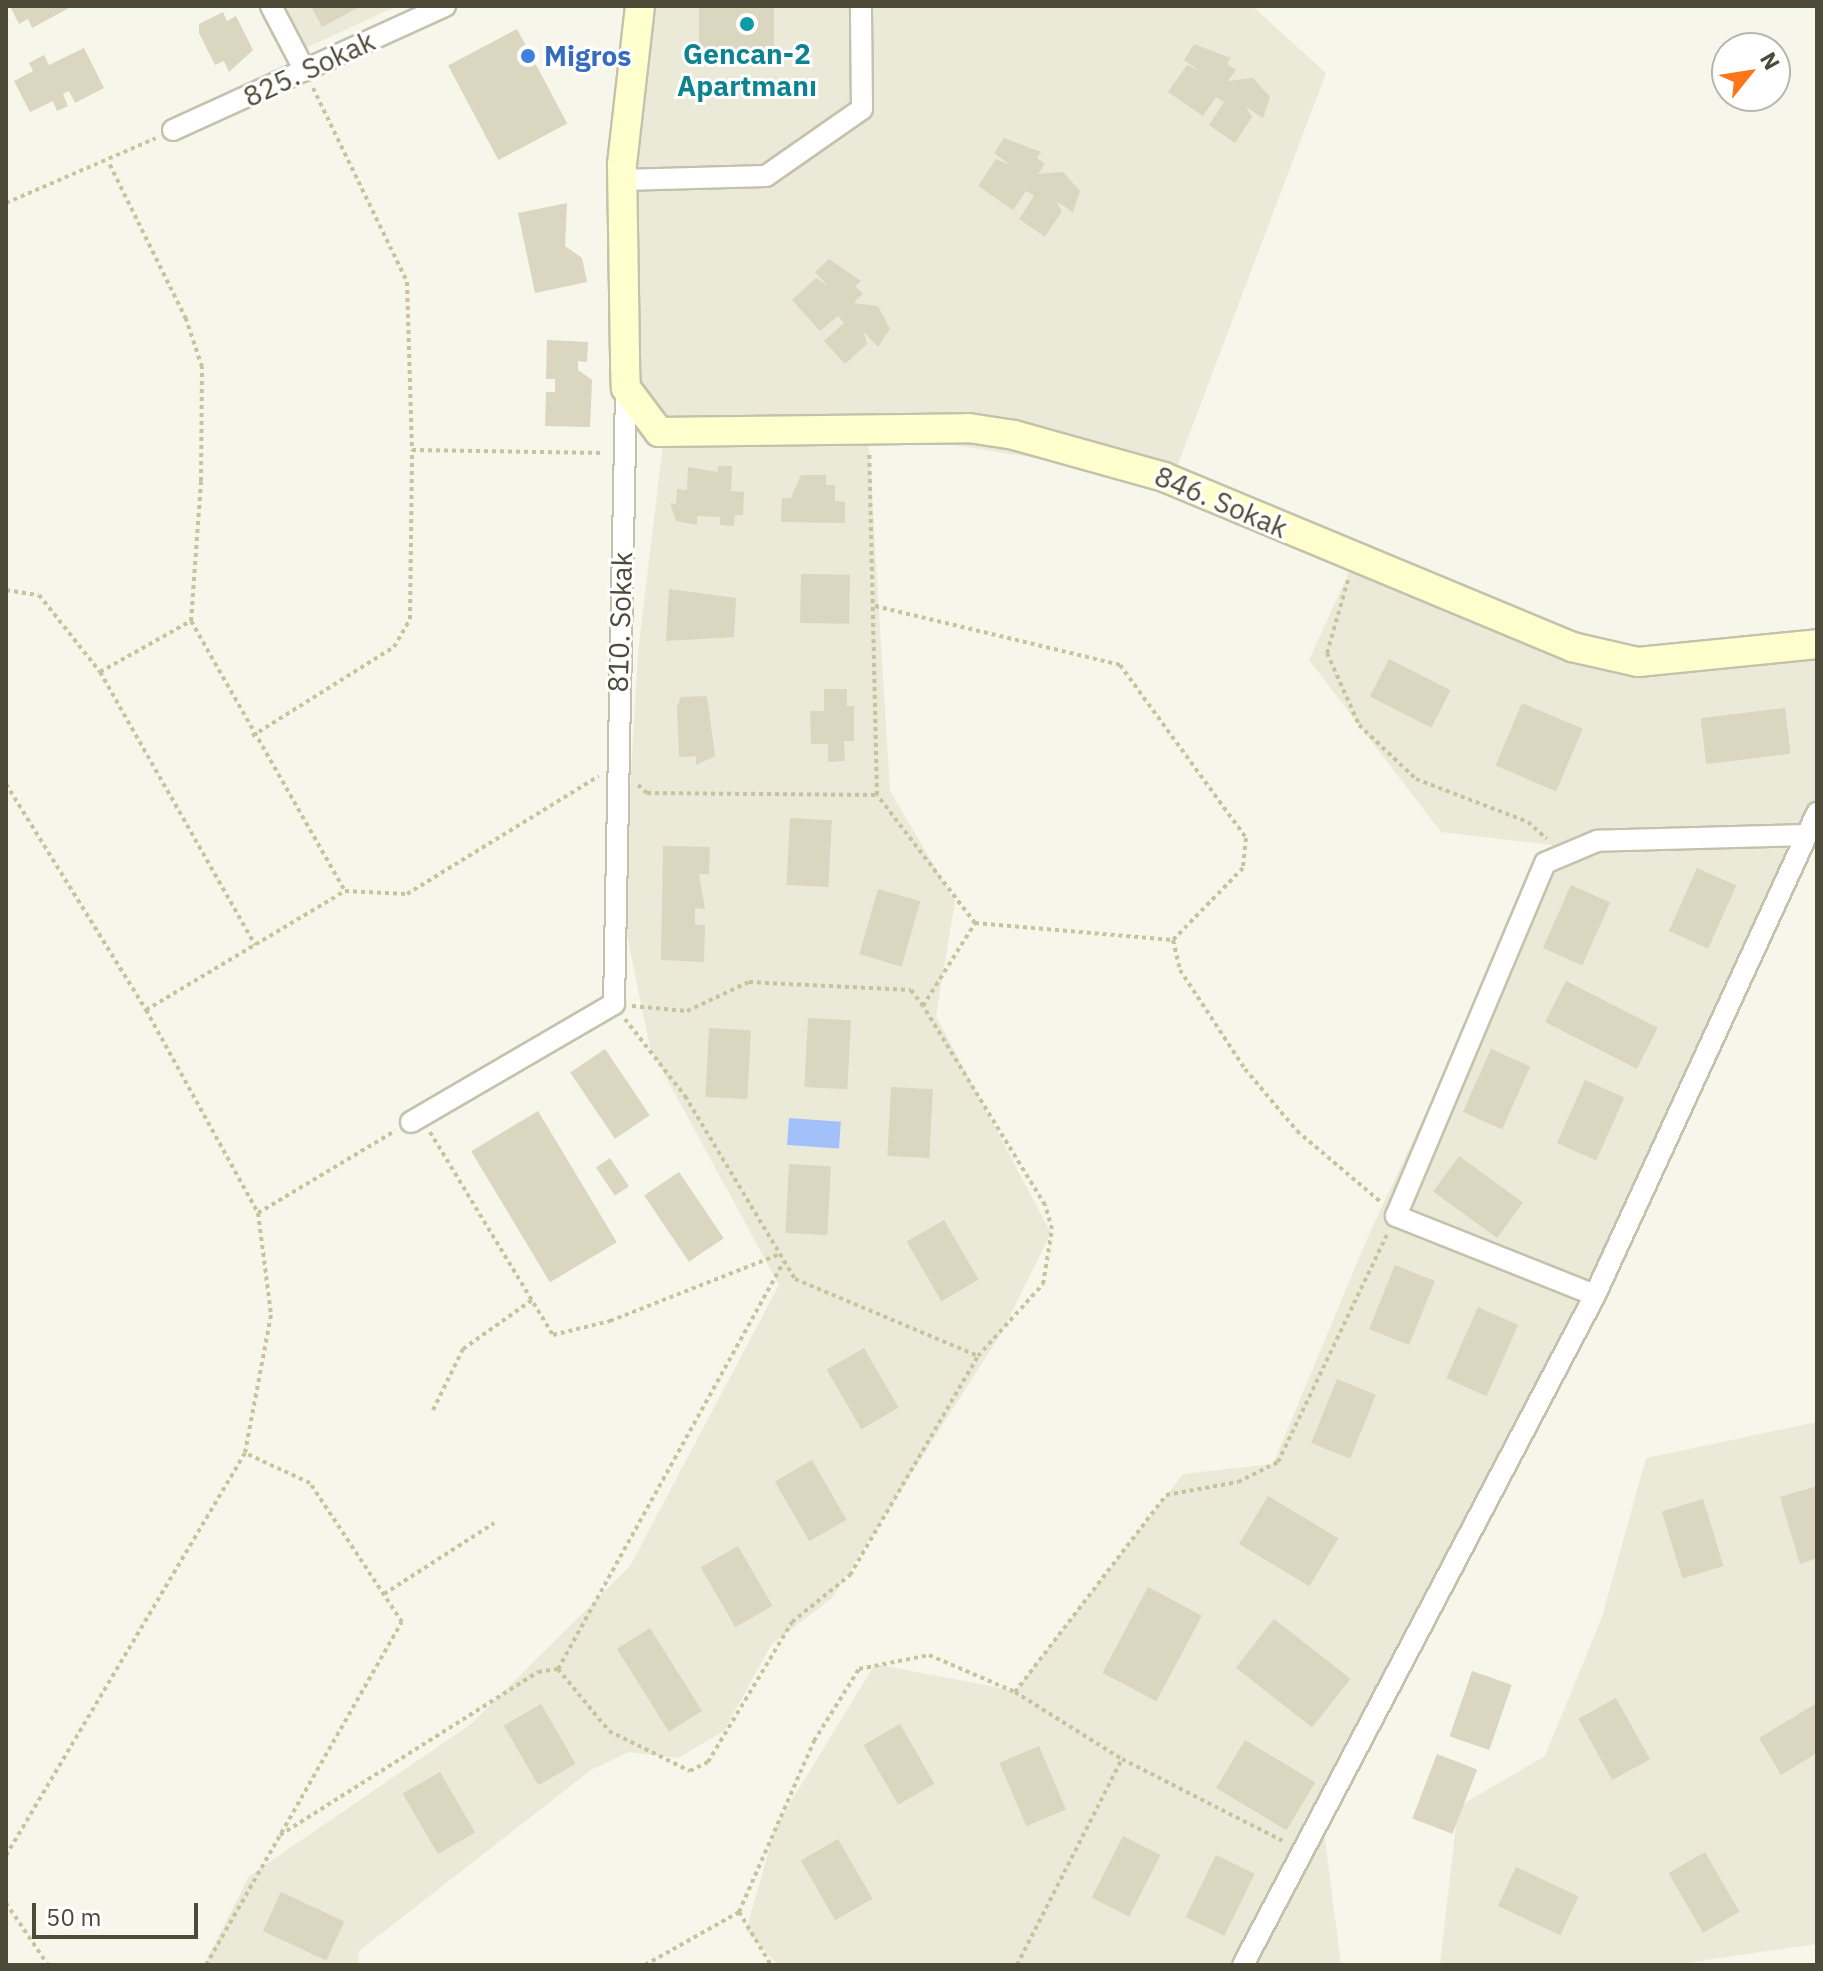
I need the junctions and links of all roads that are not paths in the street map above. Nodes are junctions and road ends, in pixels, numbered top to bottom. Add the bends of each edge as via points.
1 (271, 6) edge
2 (445, 6) edge
3 (640, 6) edge
4 (861, 6) edge
5 (305, 71) junction
6 (173, 130) road end
7 (622, 180) junction
8 (626, 388) junction
9 (1817, 644) edge
10 (1817, 813) edge
11 (1807, 835) junction
12 (415, 1119) road end
13 (1595, 1295) junction
14 (1243, 1965) edge

1 - 5 street
2 - 5 street, 825. Sokak
3 - 7 street, 810. Sokak
4 - 7 street via 862,109 766,176
5 - 6 street, 825. Sokak
7 - 8 street, 810. Sokak
8 - 9 street, 846. Sokak via 659,432 969,428 1104,454 1558,642 1638,662
8 - 12 street, 810. Sokak via 614,1004
10 - 11 street
11 - 13 street
11 - 13 street via 1597,841 1545,863 1396,1216
13 - 14 street

